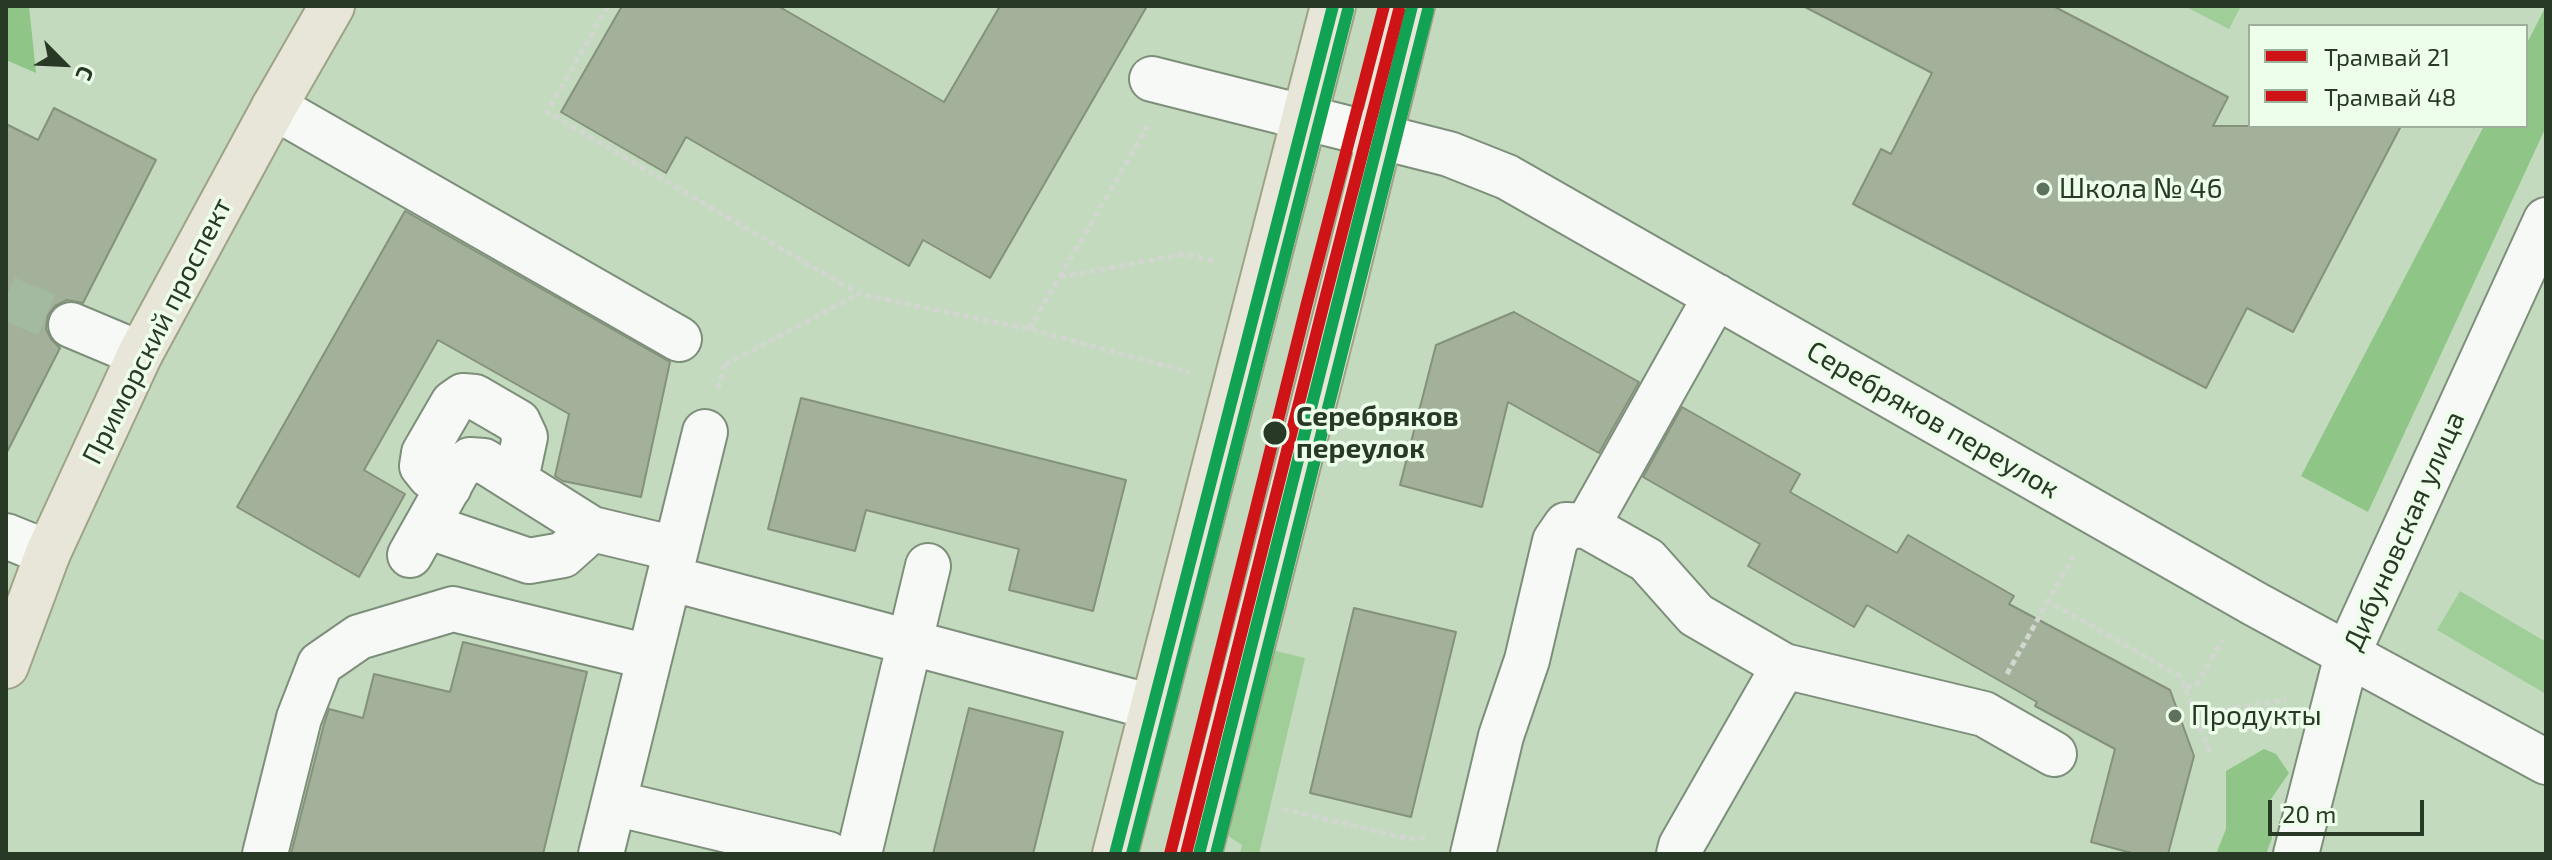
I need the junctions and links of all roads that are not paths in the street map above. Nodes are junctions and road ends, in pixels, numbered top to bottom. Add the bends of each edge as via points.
1 (332, 6) edge
2 (1333, 6) edge
3 (1412, 6) edge
4 (1163, 82) road end
5 (274, 107) junction
6 (1305, 117) junction
7 (1380, 137) junction
8 (2546, 220) edge
9 (1716, 296) junction
10 (71, 325) tunnel mouth
11 (679, 339) dead end
12 (140, 354) junction
13 (705, 432) dead end
14 (516, 479) junction
15 (449, 487) junction
16 (1587, 526) junction
17 (592, 529) junction
18 (6, 536) edge
19 (48, 553) junction
20 (672, 564) junction
21 (928, 566) dead end
22 (909, 643) junction
23 (2347, 655) junction
24 (649, 657) junction
25 (6, 666) edge
26 (1784, 666) junction
27 (1152, 707) junction
28 (2054, 754) dead end
29 (2546, 762) edge
30 (614, 803) junction
31 (1454, 845) edge
32 (265, 854) edge
33 (601, 854) edge
34 (827, 854) edge
35 (859, 854) edge
36 (1115, 854) edge
37 (1199, 854) edge
38 (1679, 854) edge
39 (2296, 854) edge

1 - 5 main road, Приморский проспект
2 - 6 main road
3 - 7 main road
4 - 6 street, Серебряков переулок
5 - 11 street
5 - 12 main road, Приморский проспект
6 - 7 street, Серебряков переулок
6 - 27 main road
7 - 9 street, Серебряков переулок via 1449,154 1507,177
7 - 37 main road
8 - 23 street, Дибуновская улица
9 - 16 street
9 - 23 street, Серебряков переулок
10 - 12 street
12 - 19 main road, Приморский проспект
13 - 20 street
14 - 15 street via 484,461 470,460
14 - 15 street via 525,437 518,422 475,397 463,396 453,403 424,453 422,466
14 - 17 street
15 - 17 street via 418,541 529,561 563,555
16 - 26 street via 1647,560 1696,615
16 - 31 street via 1566,525 1555,541 1527,660
17 - 20 street
18 - 19 street
19 - 25 main road, Приморский проспект
20 - 22 street
20 - 24 street
21 - 22 street
22 - 27 street
22 - 35 street
23 - 29 street, Серебряков переулок
23 - 39 street, Дибуновская улица
24 - 30 street
24 - 32 street via 453,609 359,637 320,664 299,718
26 - 28 street via 1984,714
26 - 38 street
27 - 36 main road
30 - 33 street
30 - 34 street

